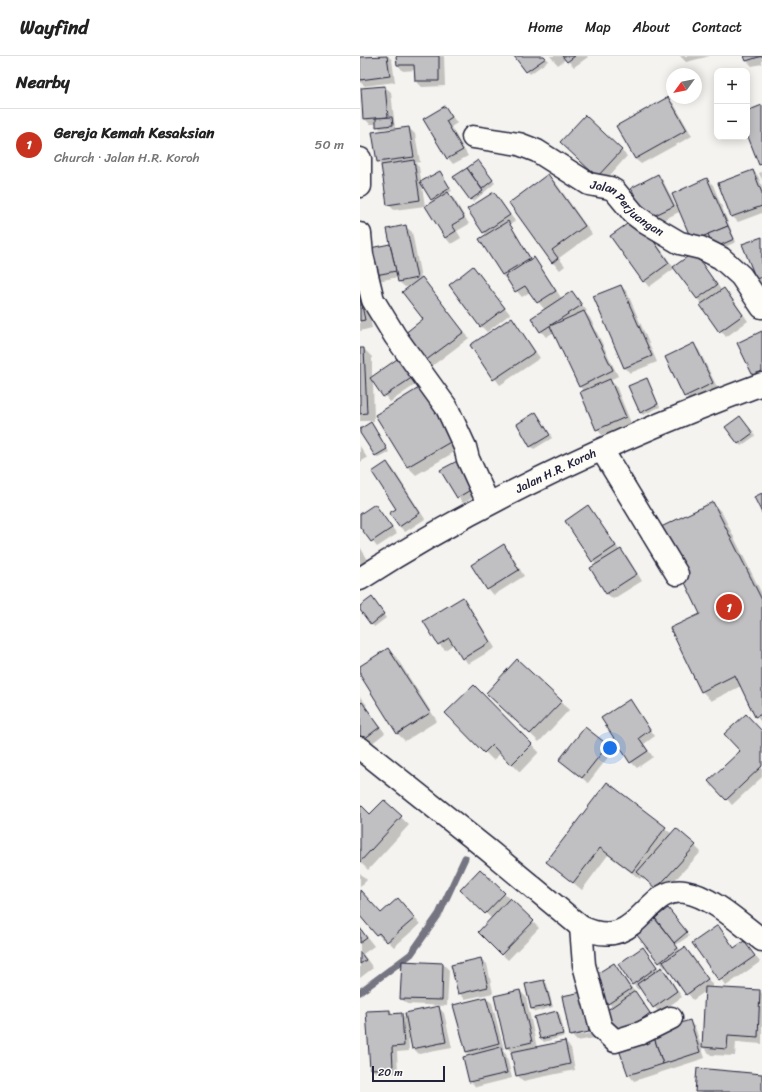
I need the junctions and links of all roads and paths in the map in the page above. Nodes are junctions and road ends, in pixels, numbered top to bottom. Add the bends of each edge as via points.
1 (473, 137) dead end
2 (360, 159) edge
3 (360, 186) edge
4 (360, 234) edge
5 (762, 307) edge
6 (762, 384) edge
7 (602, 450) junction
8 (488, 503) junction
9 (677, 574) dead end
10 (360, 579) edge
11 (360, 748) edge
12 (581, 927) junction
13 (762, 940) edge
14 (672, 1018) dead end

1 - 5 street, Jalan Perjuangan via 519,144 537,151 589,184 610,188 646,223 680,244 701,248 721,258 741,276
2 - 3 street
4 - 8 street via 362,255 373,300 395,336 447,408
6 - 7 street, Jalan H.R. Koroh via 714,401
7 - 8 street, Jalan H.R. Koroh
7 - 9 street
8 - 10 street, Jalan H.R. Koroh
11 - 12 street
12 - 13 street via 605,935 618,933 663,897 683,891 707,900
12 - 14 street via 584,965 601,1028 615,1041 641,1033

